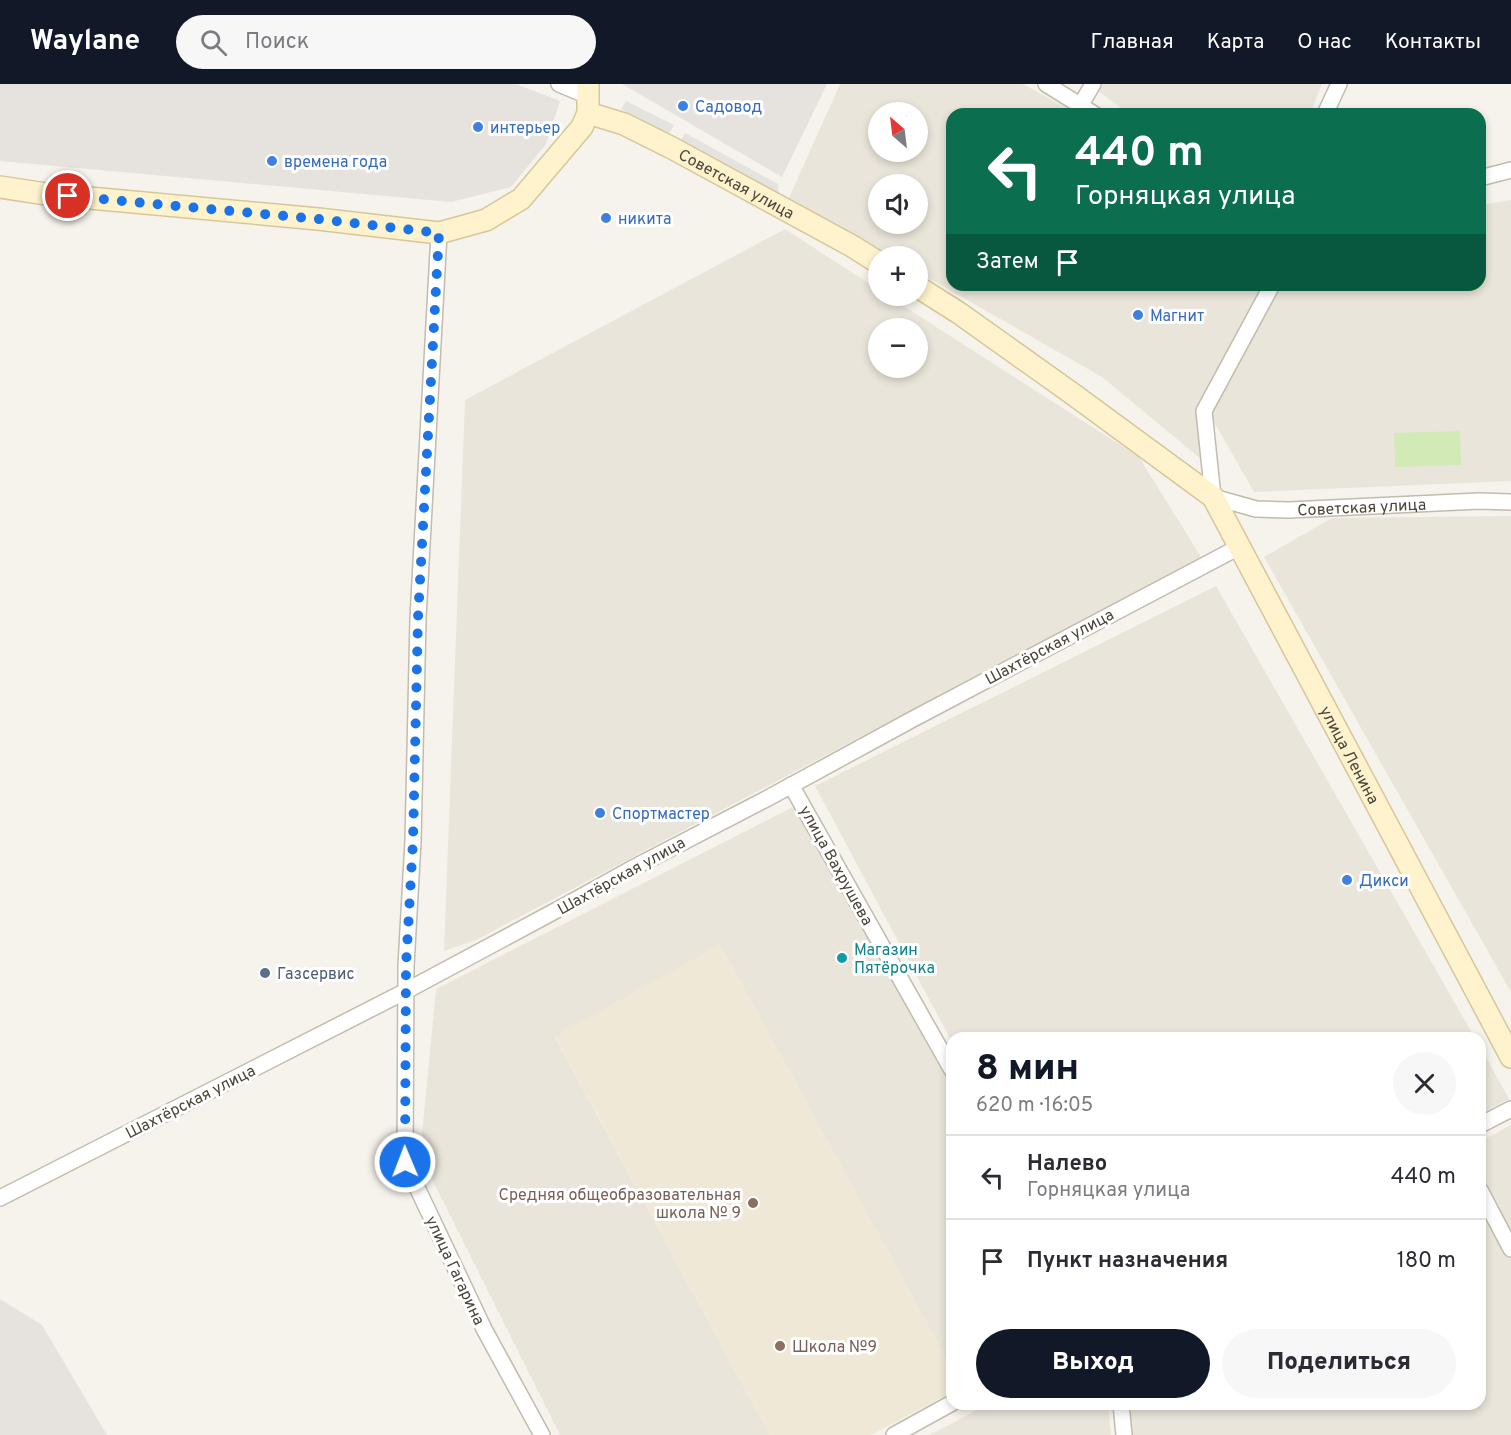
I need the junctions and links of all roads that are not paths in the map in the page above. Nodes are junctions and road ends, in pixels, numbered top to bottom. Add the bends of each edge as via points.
1 (559, 84) edge
2 (1046, 84) edge
3 (1093, 84) edge
4 (1340, 84) edge
5 (588, 98) edge
6 (1080, 106) junction
7 (1084, 108) edge
8 (1328, 108) edge
9 (1511, 170) edge
10 (1486, 176) edge
11 (0, 187) edge
12 (439, 233) junction
13 (868, 256) edge
14 (1269, 291) edge
15 (928, 294) edge
16 (1213, 497) junction
17 (1511, 502) edge
18 (1239, 547) junction
19 (791, 785) junction
20 (406, 991) junction
21 (1511, 1057) edge
22 (946, 1059) edge
23 (1511, 1109) edge
24 (1486, 1122) edge
25 (0, 1198) edge
26 (1486, 1201) edge
27 (1511, 1249) edge
28 (946, 1408) edge
29 (1122, 1410) edge
30 (922, 1428) edge
31 (542, 1435) edge
32 (894, 1435) edge
33 (1124, 1435) edge

1 - 5 street, Советская улица
2 - 6 street
3 - 6 street
4 - 8 street
5 - 12 main road via 582,127 520,199 486,220
5 - 13 main road, Советская улица via 624,124
6 - 7 street
9 - 10 street
11 - 12 main road
12 - 20 street, улица Гагарина via 418,618
14 - 16 street via 1204,411
15 - 16 main road, улица Ленина
16 - 17 street, Советская улица via 1256,509 1289,510
16 - 18 main road, улица Ленина
18 - 19 street, Шахтёрская улица
18 - 21 main road, улица Ленина
19 - 20 street, Шахтёрская улица
19 - 22 street, улица Вахрушева
20 - 25 street, Шахтёрская улица
20 - 31 street, улица Гагарина via 405,1162 484,1329
23 - 24 street
26 - 27 street
28 - 30 street
29 - 33 street
30 - 32 street

